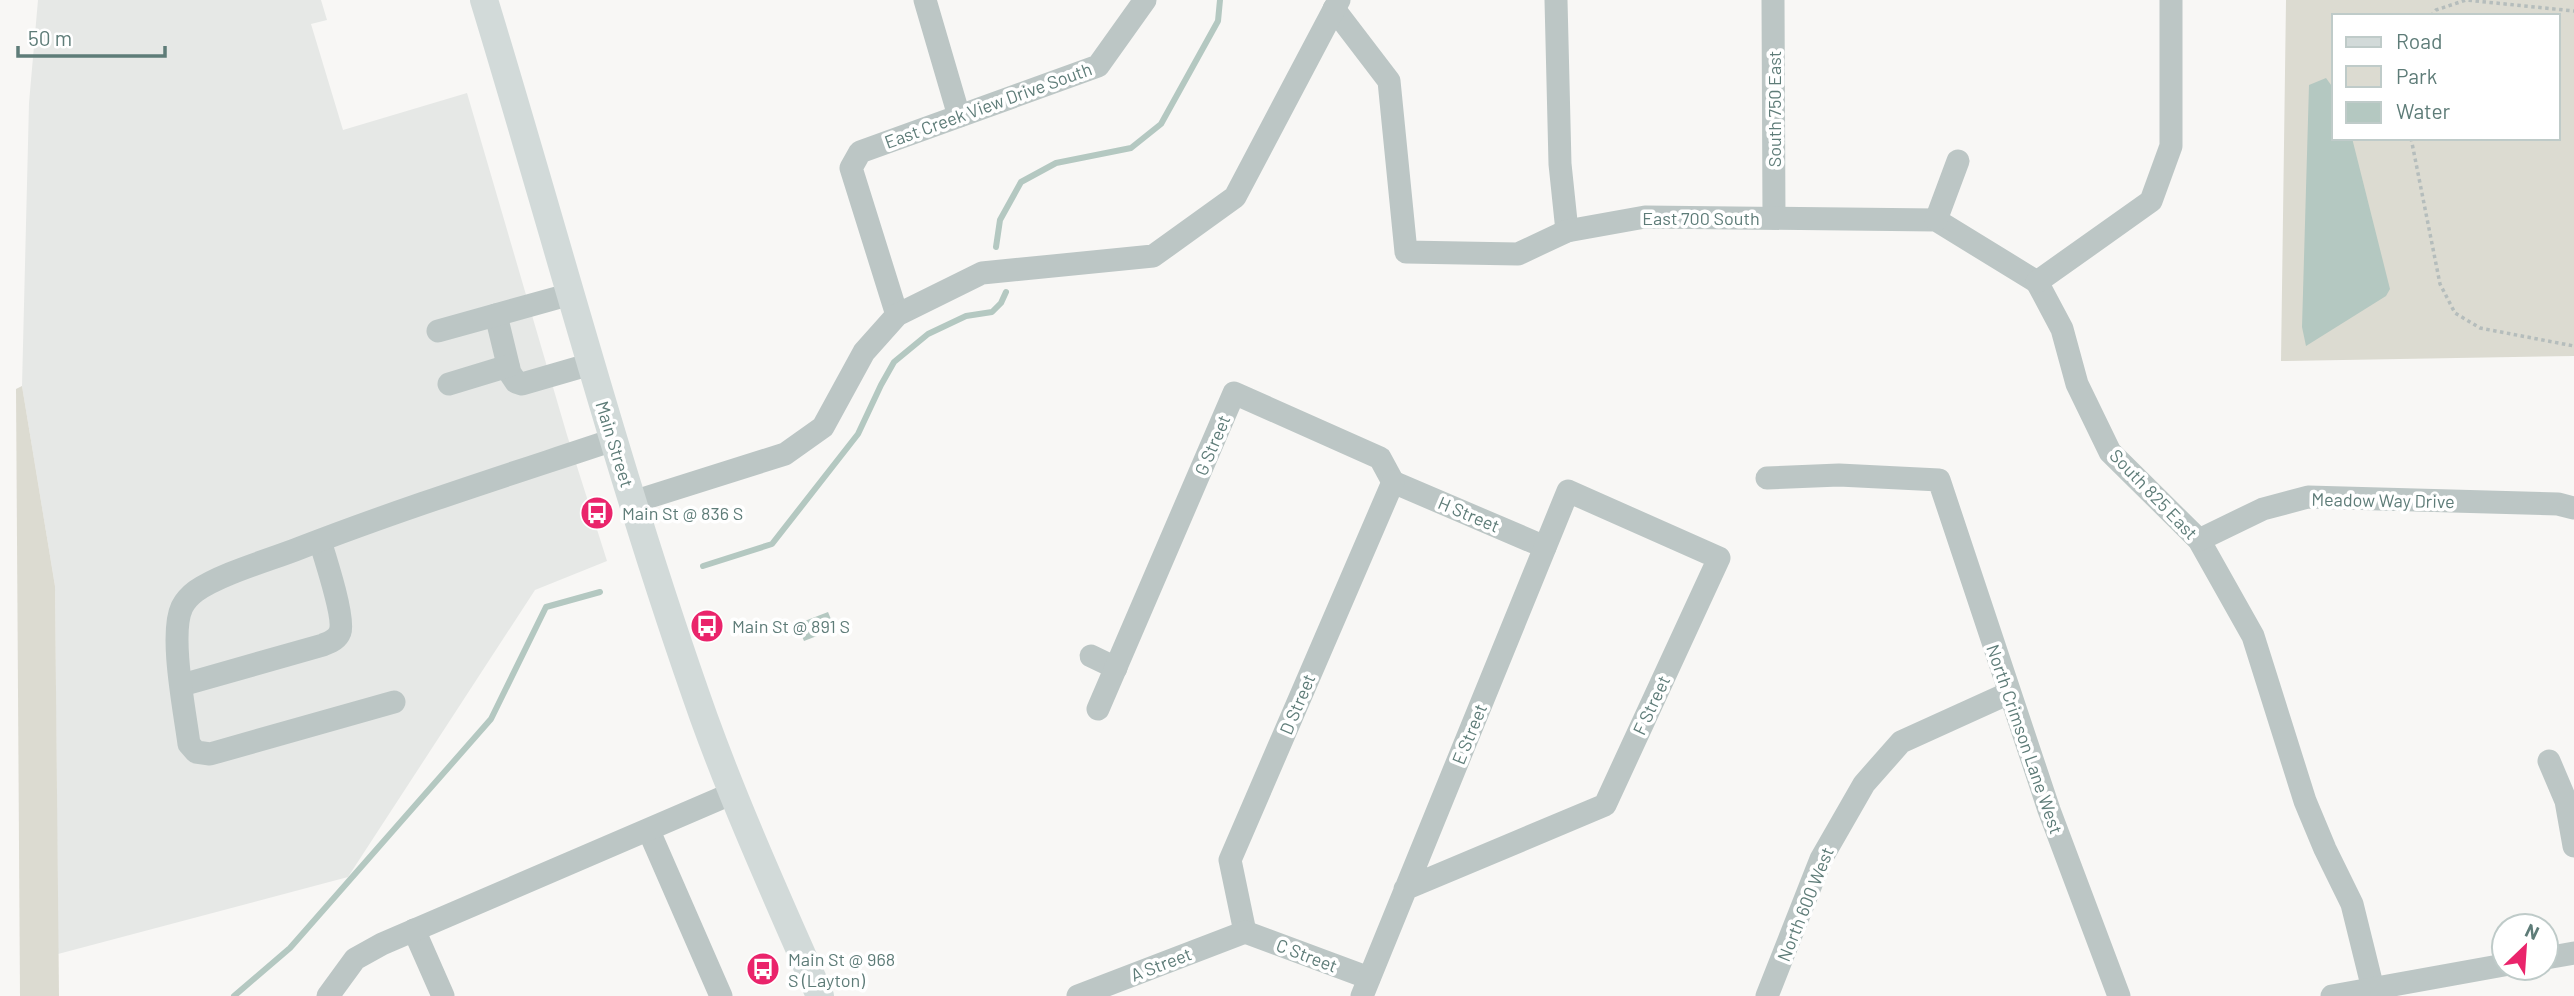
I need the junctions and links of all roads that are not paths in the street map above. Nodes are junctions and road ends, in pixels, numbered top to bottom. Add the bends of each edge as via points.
1 (484, 0) edge
2 (925, 0) edge
3 (1145, 0) edge
4 (1556, 0) edge
5 (1773, 0) edge
6 (2171, 0) edge
7 (1336, 4) edge
8 (959, 116) junction
9 (1958, 161) dead end
10 (1774, 218) junction
11 (1936, 220) junction
12 (1567, 231) junction
13 (2037, 282) junction
14 (571, 294) junction
15 (496, 315) junction
16 (897, 315) junction
17 (438, 331) dead end
18 (591, 364) junction
19 (508, 366) junction
20 (449, 384) dead end
21 (613, 440) junction
22 (1767, 478) dead end
23 (1393, 482) junction
24 (1568, 491) joint
25 (633, 502) junction
26 (2574, 508) edge
27 (2199, 540) junction
28 (320, 541) junction
29 (1545, 547) junction
30 (1091, 656) dead end
31 (1115, 668) junction
32 (182, 685) junction
33 (2009, 693) junction
34 (394, 702) dead end
35 (1098, 709) dead end
36 (2549, 761) dead end
37 (733, 793) junction
38 (649, 831) junction
39 (2574, 846) edge
40 (1405, 889) junction
41 (414, 930) junction
42 (1245, 932) junction
43 (2490, 968) edge
44 (1365, 987) edge
45 (2373, 989) junction
46 (328, 996) edge
47 (443, 996) edge
48 (721, 996) edge
49 (820, 996) edge
50 (1077, 996) edge
51 (1767, 996) edge
52 (2119, 996) edge
53 (2332, 996) edge

1 - 14 main road, Main Street
2 - 8 street
3 - 8 street, East Creek View Drive South via 1098,66
4 - 12 street via 1560,164
5 - 10 street, South 750 East
6 - 13 street via 2171,146 2151,201
7 - 12 street, East 700 South via 1389,81 1406,251 1518,254
7 - 16 street via 1235,197 1153,256 982,273
8 - 16 street, East Creek View Drive South via 860,152 850,168
9 - 11 street
10 - 11 street, East 700 South
10 - 12 street, East 700 South via 1645,217
11 - 13 street
13 - 27 street, South 825 East via 2062,329 2077,384 2110,452
14 - 15 street
14 - 18 main road, Main Street
15 - 17 street
15 - 19 street
16 - 25 street via 864,352 823,426 785,454
18 - 19 street via 522,384 512,379
18 - 21 main road, Main Street
19 - 20 street
21 - 25 main road, Main Street
21 - 28 street
22 - 33 street, North Crimson Lane West via 1839,475 1939,480
23 - 29 street, H Street
23 - 31 street, G Street via 1380,458 1234,393
23 - 42 street, D Street via 1230,860
24 - 29 street, E Street
24 - 40 street, F Street via 1719,558 1605,805
25 - 37 main road, Main Street
26 - 27 street, Meadow Way Drive via 2308,496 2263,509
27 - 45 street, South 825 East via 2253,636 2305,801 2352,904
28 - 32 street via 195,592 183,605 177,622
28 - 32 street via 340,616 342,629 336,639
29 - 40 street, E Street
30 - 31 street
31 - 35 street, G Street
32 - 34 street via 189,744 196,752 210,754
33 - 51 street, North 600 West via 1901,742 1864,785 1821,859
33 - 52 street, North Crimson Lane West
36 - 39 street via 2566,801
37 - 38 street
37 - 49 main road, Main Street
38 - 41 street
38 - 48 street
40 - 44 street, E Street
41 - 46 street via 355,959
41 - 47 street
42 - 44 street, C Street
42 - 50 street, A Street
43 - 45 street
45 - 53 street

